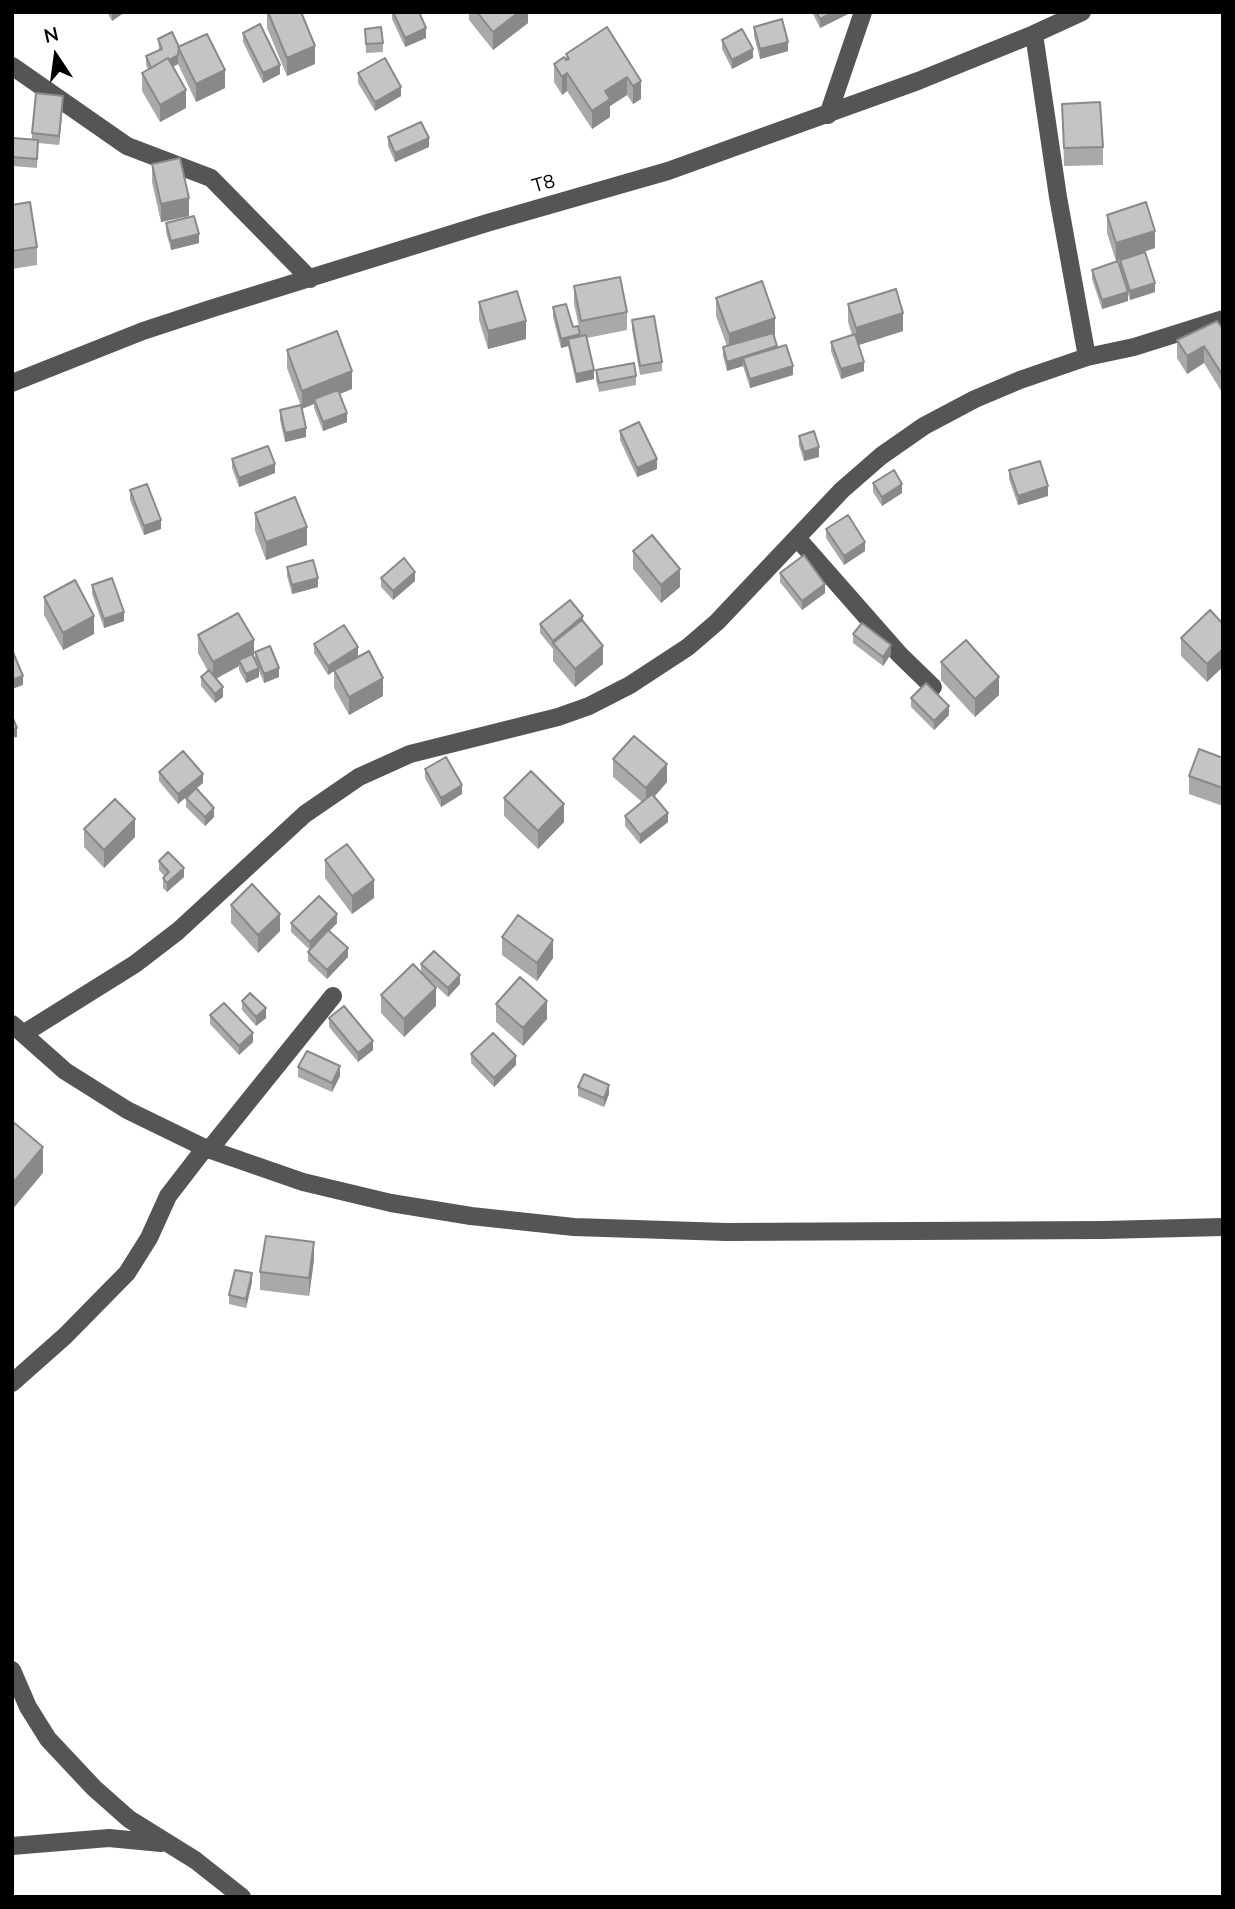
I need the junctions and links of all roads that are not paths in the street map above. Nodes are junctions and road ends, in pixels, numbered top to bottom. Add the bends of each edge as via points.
1 (863, 12) edge
2 (1082, 12) edge
3 (1034, 34) junction
4 (12, 66) edge
5 (828, 115) junction
6 (310, 279) junction
7 (1223, 318) edge
8 (1087, 357) junction
9 (12, 383) edge
10 (799, 539) junction
11 (933, 687) edge
12 (333, 996) dead end
13 (18, 1029) edge
14 (207, 1149) junction
15 (1223, 1227) edge
16 (12, 1383) edge
17 (12, 1670) edge
18 (20, 1705) edge
19 (171, 1845) junction
20 (12, 1846) edge
21 (242, 1897) edge

1 - 5 street
2 - 3 street, T8
3 - 5 street, T8
3 - 8 street
4 - 6 street via 127,146 211,178
5 - 6 street, T8 via 668,171
6 - 9 street, T8 via 143,331
7 - 8 street
8 - 10 street via 975,399 924,426 842,490
10 - 11 street
10 - 13 street via 717,622 630,685 558,718 410,754 359,777 305,814 146,956 94,991
12 - 14 street
13 - 14 street via 65,1071 127,1110
14 - 15 street via 303,1182 391,1203 574,1227 809,1233
14 - 16 street via 168,1196 127,1273
17 - 18 street
18 - 19 street via 108,1802
19 - 20 street via 108,1838
19 - 21 street

